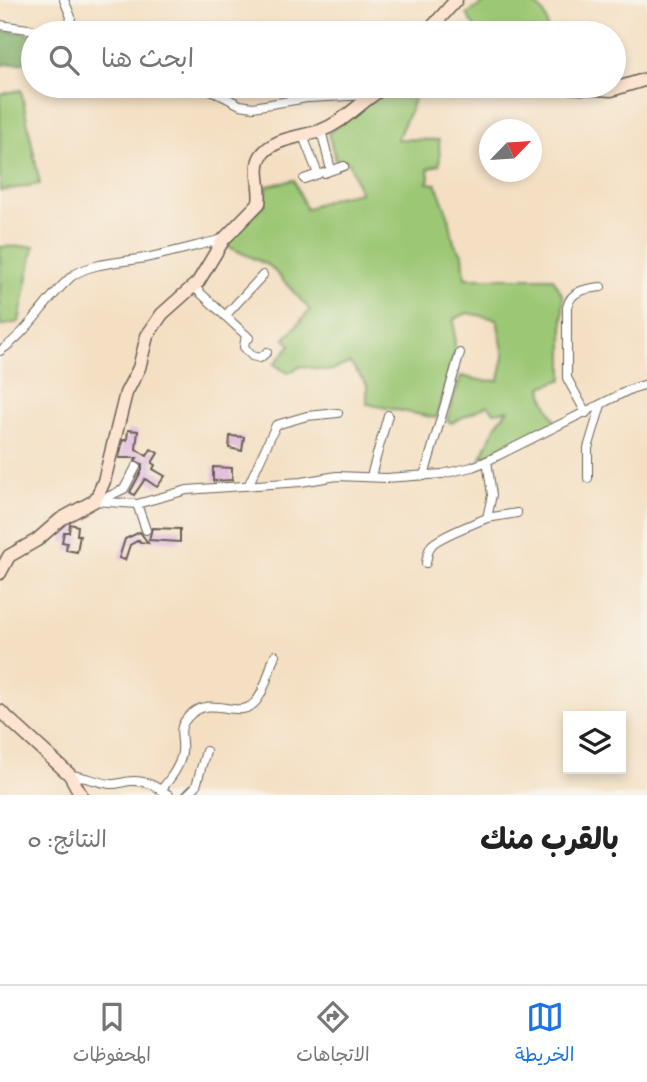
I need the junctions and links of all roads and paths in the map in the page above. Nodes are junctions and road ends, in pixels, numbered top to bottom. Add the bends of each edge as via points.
1 (64, 0) edge
2 (456, 0) edge
3 (70, 21) edge
4 (438, 21) edge
5 (0, 25) edge
6 (21, 28) edge
7 (647, 79) edge
8 (626, 85) edge
9 (226, 98) edge
10 (307, 98) edge
11 (367, 98) edge
12 (321, 130) junction
13 (303, 136) junction
14 (344, 166) dead end
15 (304, 179) dead end
16 (224, 239) junction
17 (263, 275) dead end
18 (194, 287) junction
19 (601, 287) dead end
20 (225, 316) junction
21 (0, 351) edge
22 (267, 352) dead end
23 (460, 354) dead end
24 (647, 384) edge
25 (601, 405) junction
26 (586, 412) junction
27 (338, 413) dead end
28 (388, 415) dead end
29 (487, 461) junction
30 (371, 476) junction
31 (424, 476) junction
32 (142, 477) dead end
33 (589, 478) dead end
34 (249, 484) junction
35 (96, 501) junction
36 (136, 504) junction
37 (517, 513) dead end
38 (487, 519) junction
39 (146, 530) dead end
40 (5, 557) edge
41 (426, 563) dead end
42 (0, 573) edge
43 (275, 655) dead end
44 (0, 711) edge
45 (206, 751) dead end
46 (70, 775) junction
47 (161, 790) junction
48 (81, 795) edge
49 (169, 795) edge
50 (187, 795) edge

1 - 3 street
2 - 4 street
5 - 6 street
7 - 8 street
9 - 10 street via 253,107
11 - 12 street via 347,118
12 - 13 street
12 - 14 street via 328,172
13 - 15 street via 318,174
13 - 16 street via 272,145 260,157 259,203
16 - 18 street
16 - 21 street via 77,274 22,334
17 - 20 street
18 - 20 street
18 - 35 street via 162,314 147,336
19 - 26 street via 588,288 568,301 567,378
20 - 22 street via 247,337 244,347 252,356 260,358
23 - 31 street
24 - 25 street
25 - 26 street
25 - 33 street via 588,448
26 - 29 street
27 - 34 street via 276,425
28 - 30 street
29 - 31 street
29 - 38 street via 492,495
30 - 31 street
30 - 34 street
32 - 35 street via 135,470 124,489
34 - 36 street via 187,490
35 - 36 street
35 - 40 street
36 - 39 street
37 - 38 street
38 - 41 street via 431,545
40 - 42 street
43 - 47 street via 258,699 250,707 206,705 189,715 180,730 183,751 178,765
44 - 46 street
45 - 50 street via 196,786
46 - 47 street via 107,784 150,783
46 - 48 street
47 - 49 street

